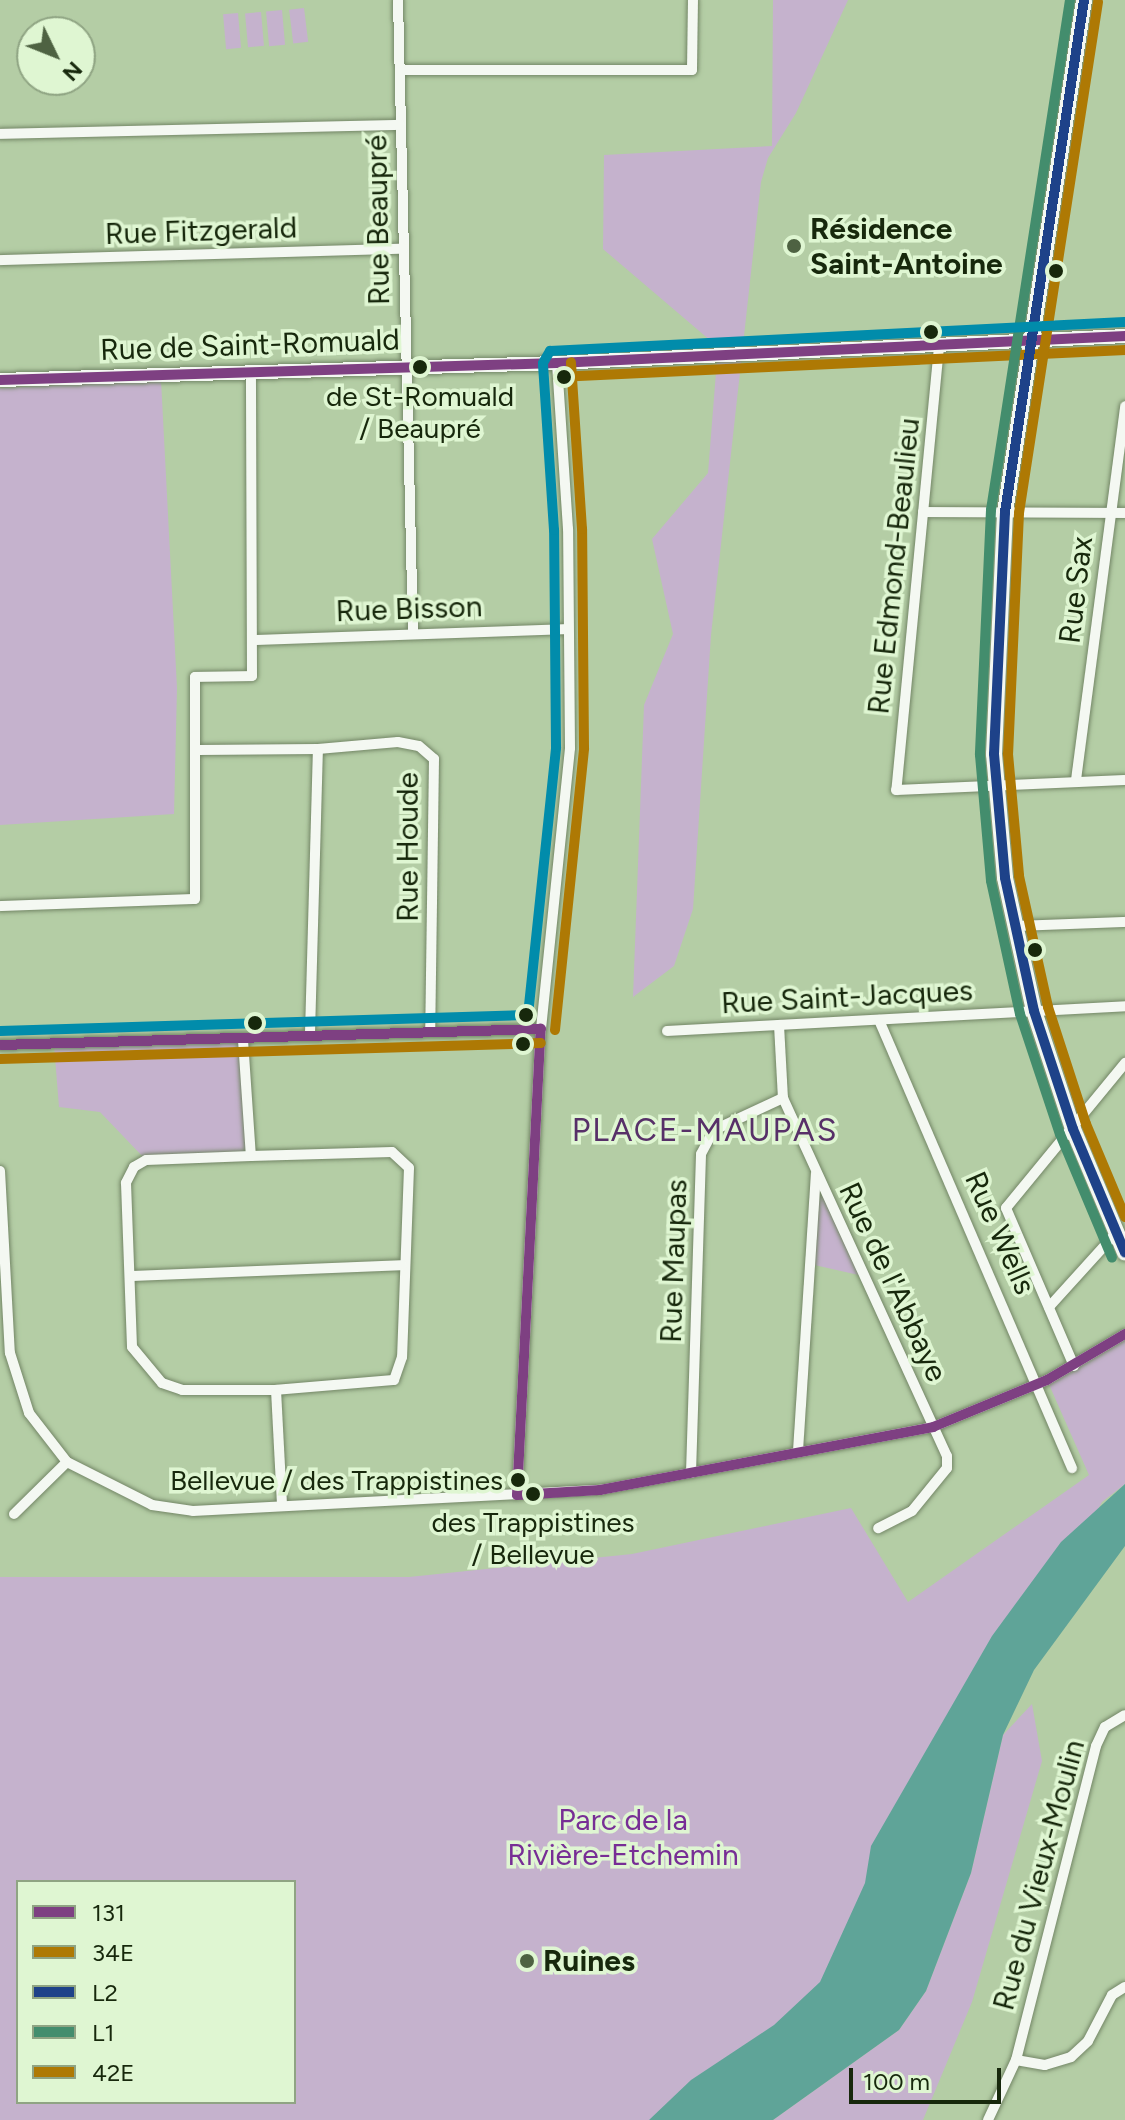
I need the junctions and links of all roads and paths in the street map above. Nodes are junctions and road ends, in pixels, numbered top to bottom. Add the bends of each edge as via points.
1 (398, 0) edge
2 (693, 0) edge
3 (1084, 0) edge
4 (400, 70) junction
5 (400, 125) junction
6 (0, 134) edge
7 (403, 249) junction
8 (0, 260) edge
9 (1125, 336) edge
10 (1029, 343) junction
11 (939, 347) junction
12 (557, 363) junction
13 (406, 366) junction
14 (251, 370) junction
15 (0, 380) edge
16 (1125, 406) edge
17 (923, 512) junction
18 (1005, 512) junction
19 (1109, 513) junction
20 (1125, 513) edge
21 (565, 629) junction
22 (413, 631) junction
23 (254, 640) junction
24 (318, 749) junction
25 (198, 750) junction
26 (1076, 780) junction
27 (1125, 780) edge
28 (996, 786) junction
29 (0, 906) edge
30 (1125, 922) edge
31 (1014, 926) junction
32 (1125, 1006) edge
33 (1034, 1011) junction
34 (879, 1020) junction
35 (779, 1025) junction
36 (541, 1029) junction
37 (667, 1031) dead end
38 (430, 1032) junction
39 (310, 1033) junction
40 (243, 1040) junction
41 (0, 1045) edge
42 (1125, 1063) edge
43 (783, 1098) junction
44 (1073, 1129) junction
45 (251, 1156) junction
46 (0, 1171) edge
47 (816, 1172) junction
48 (1117, 1232) junction
49 (1125, 1253) edge
50 (402, 1265) junction
51 (131, 1276) junction
52 (1049, 1307) junction
53 (1125, 1334) edge
54 (1074, 1366) junction
55 (1039, 1383) junction
56 (276, 1390) junction
57 (933, 1427) junction
58 (798, 1451) junction
59 (67, 1462) junction
60 (1072, 1468) dead end
61 (691, 1473) junction
62 (517, 1495) junction
63 (282, 1505) junction
64 (14, 1514) dead end
65 (878, 1528) dead end
66 (1125, 1715) edge
67 (1125, 1987) edge
68 (1016, 2060) junction
69 (988, 2120) edge

1 - 4 street, Rue Beaupré
2 - 4 street via 692,70
3 - 10 main road
4 - 5 street, Rue Beaupré
5 - 6 street
5 - 7 street, Rue Beaupré
7 - 8 street, Rue Fitzgerald
7 - 13 street, Rue Beaupré
9 - 10 street, Rue de Saint-Romuald
10 - 11 street, Rue de Saint-Romuald
10 - 18 main road
11 - 12 street, Rue de Saint-Romuald
11 - 17 street, Rue Edmond-Beaulieu
12 - 13 street, Rue de Saint-Romuald
12 - 21 street via 568,529
13 - 14 street, Rue de Saint-Romuald
13 - 22 street, Rue Beaupré
14 - 15 street, Rue de Saint-Romuald
14 - 23 street
16 - 19 street, Rue Sax
17 - 18 street
17 - 28 street, Rue Edmond-Beaulieu via 896,790
18 - 19 street
18 - 28 main road via 996,630
19 - 20 street
19 - 26 street, Rue Sax
21 - 22 street, Rue Bisson
21 - 36 street via 570,748
22 - 23 street, Rue Bisson
23 - 25 street via 252,676 195,677
24 - 25 street, Rue Houde
24 - 38 street, Rue Houde via 398,742 419,746 434,759
24 - 39 street
25 - 29 street via 195,899
26 - 27 street
26 - 28 street
28 - 31 main road
30 - 31 street
31 - 33 main road
32 - 33 street, Rue Saint-Jacques
33 - 34 street, Rue Saint-Jacques
33 - 44 main road
34 - 35 street, Rue Saint-Jacques
34 - 55 street, Rue Wells
35 - 37 street, Rue Saint-Jacques
35 - 43 street, Rue de l'Abbaye
36 - 38 street
36 - 62 street
38 - 39 street
39 - 40 street
40 - 41 street
40 - 45 street
42 - 44 street
43 - 47 street, Rue de l'Abbaye
43 - 61 street, Rue Maupas via 714,1130 701,1154
44 - 48 main road
44 - 52 street via 1006,1208
45 - 50 street via 392,1152 402,1157 409,1168
45 - 51 street via 146,1160 134,1167 126,1183
46 - 59 street via 10,1353 29,1413
47 - 57 street, Rue de l'Abbaye
47 - 58 street
48 - 49 main road
48 - 52 street
50 - 51 street
50 - 56 street via 402,1357 394,1380
51 - 56 street via 132,1347 162,1383 182,1390
52 - 54 street
53 - 54 street
54 - 55 street
55 - 57 street
55 - 60 street, Rue Wells
56 - 63 street
57 - 58 street
57 - 65 street, Rue de l'Abbaye via 947,1468 912,1511
58 - 61 street
59 - 63 street via 152,1505 193,1511
59 - 64 street
61 - 62 street via 600,1490
62 - 63 street
66 - 68 street, Rue du Vieux-Moulin via 1105,1727 1096,1746
67 - 68 street via 1112,1995 1088,2041 1071,2057 1045,2065
68 - 69 street, Rue du Vieux-Moulin

